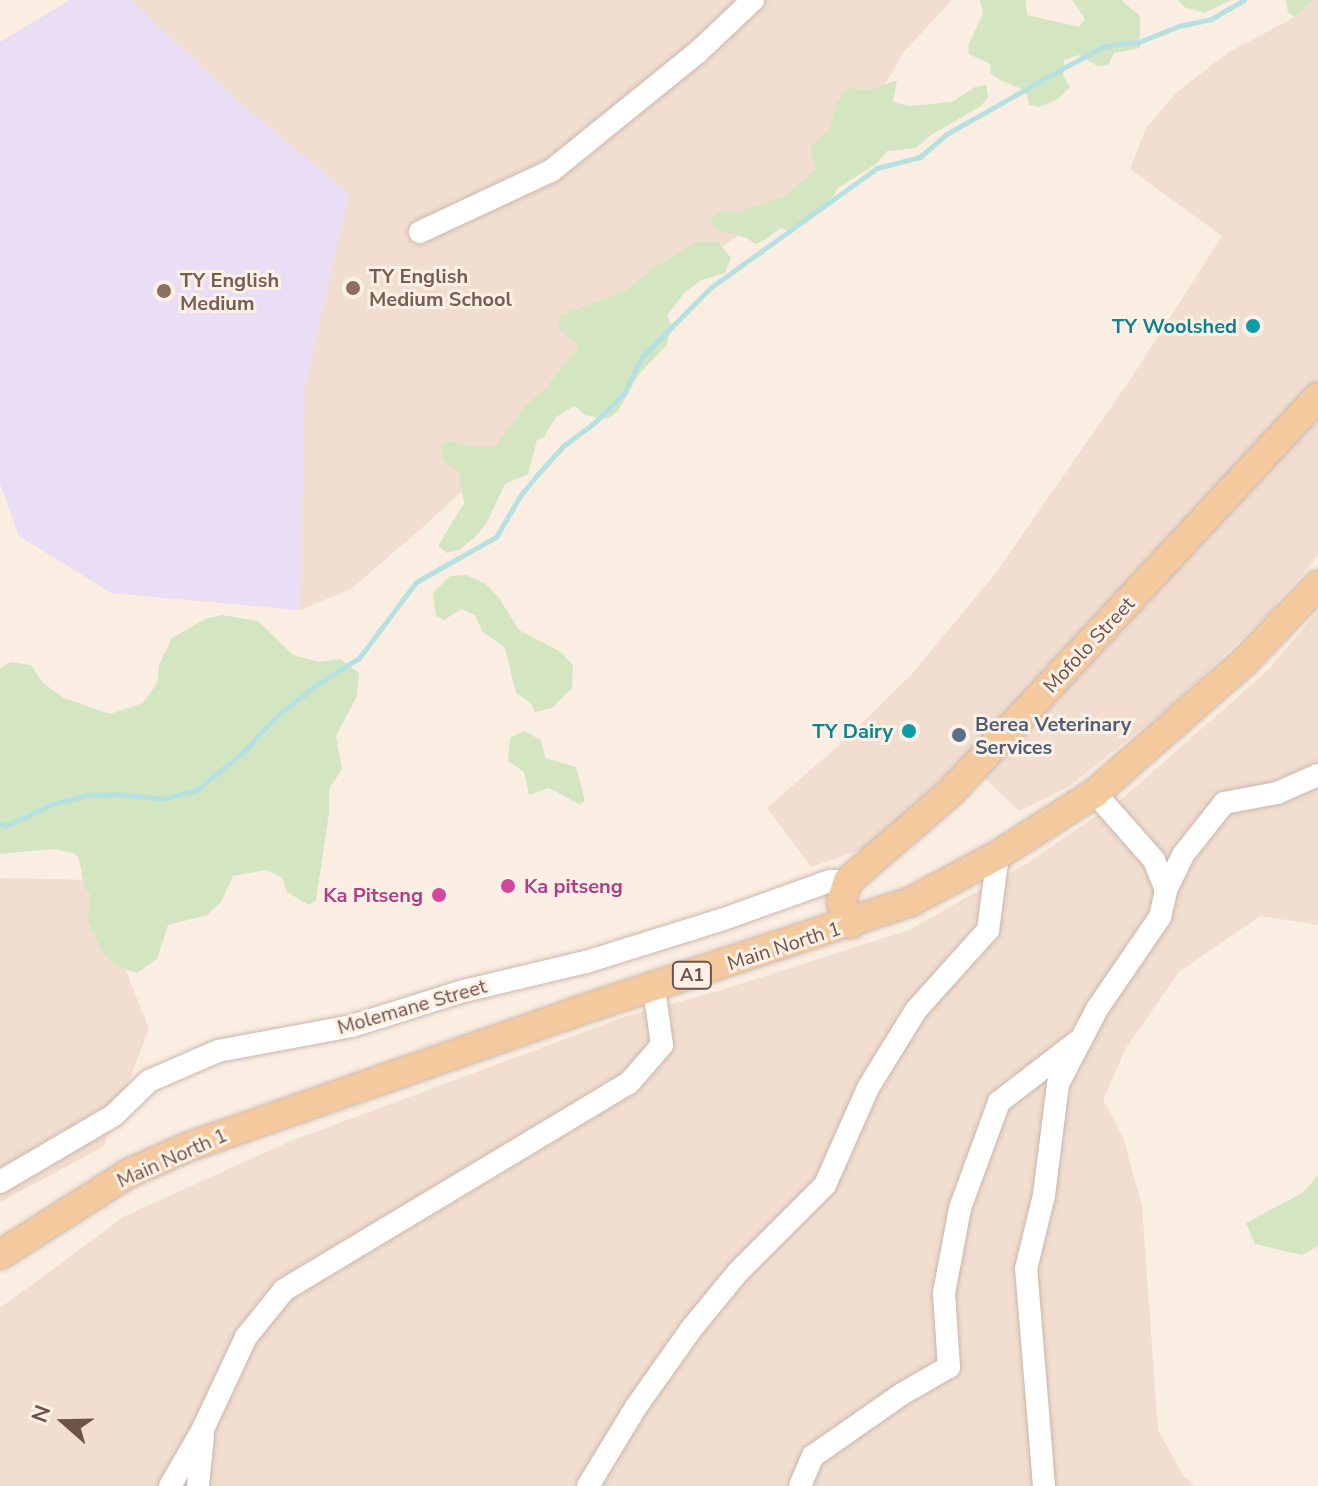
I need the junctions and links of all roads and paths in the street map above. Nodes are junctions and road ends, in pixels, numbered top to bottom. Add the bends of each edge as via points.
1 (753, 0) edge
2 (420, 232) dead end
3 (1318, 397) edge
4 (1318, 585) edge
5 (1318, 775) edge
6 (1095, 793) junction
7 (998, 855) junction
8 (848, 881) junction
9 (1166, 890) junction
10 (851, 924) junction
11 (654, 989) junction
12 (1082, 1038) junction
13 (0, 1182) edge
14 (0, 1255) edge
15 (203, 1429) junction
16 (170, 1486) edge
17 (198, 1486) edge
18 (588, 1486) edge
19 (800, 1486) edge
20 (1044, 1486) edge

1 - 2 street via 698,52 551,171
3 - 8 main road, Mofolo Street via 951,792
4 - 6 main road, Main North 1 / A1 via 1244,662
5 - 9 street via 1277,793 1224,803 1183,855
6 - 7 main road, Main North 1 / A1
6 - 9 street via 1154,860
7 - 10 main road, Main North 1 / A1 via 910,902
7 - 18 street via 988,930 916,1010 868,1088 825,1185 738,1272 692,1328
8 - 10 main road via 841,902
8 - 13 street, Molemane Street via 830,881 586,962 464,991 352,1026 218,1051 149,1081 114,1115
9 - 12 street via 1160,917
10 - 11 main road, Main North 1 / A1
11 - 14 main road, Main North 1 / A1 via 188,1147 129,1173
11 - 15 street via 662,1045 629,1083 284,1290 246,1337
12 - 19 street via 999,1102 957,1223 944,1293 949,1367 813,1456
12 - 20 street via 1058,1084 1044,1195 1026,1269
15 - 16 street
15 - 17 street

